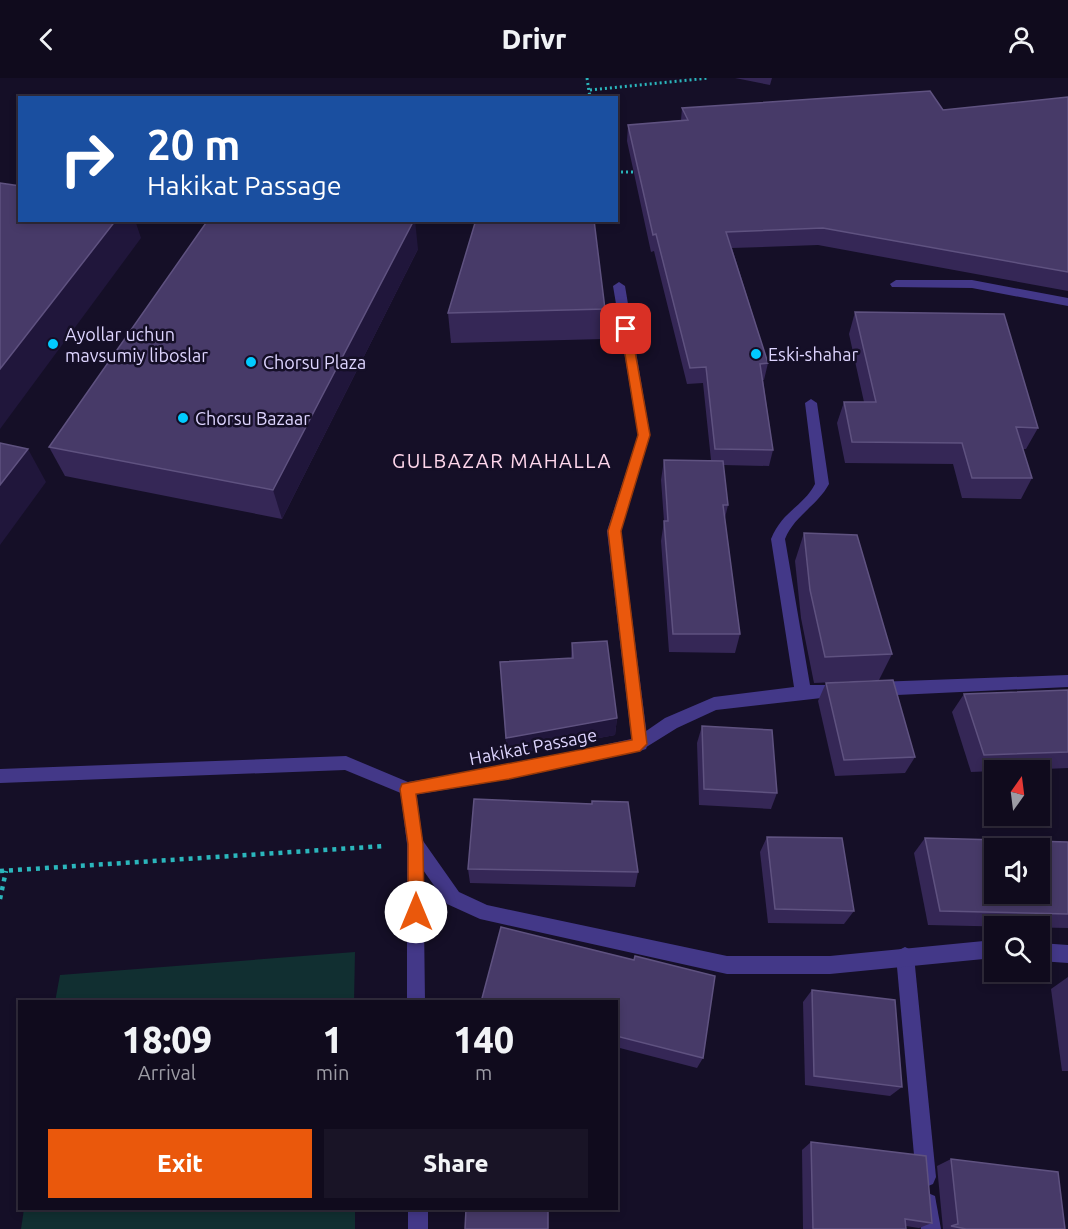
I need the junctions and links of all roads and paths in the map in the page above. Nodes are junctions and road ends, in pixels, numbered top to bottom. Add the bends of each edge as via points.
1 (587, 78) edge
2 (709, 78) edge
3 (590, 90) junction
4 (590, 96) edge
5 (618, 172) edge
6 (639, 172) edge
7 (896, 284) dead end
8 (619, 286) dead end
9 (1068, 302) edge
10 (811, 403) dead end
11 (1068, 681) edge
12 (803, 692) junction
13 (640, 744) junction
14 (0, 776) edge
15 (408, 789) junction
16 (415, 844) junction
17 (3, 871) edge
18 (0, 899) edge
19 (984, 950) edge
20 (1050, 953) edge
21 (1068, 954) edge
22 (905, 956) junction
23 (416, 1000) edge
24 (418, 1210) edge
25 (418, 1229) edge
26 (931, 1229) edge

1 - 3 path
2 - 3 path
3 - 4 path
5 - 6 path
7 - 9 street via 972,284
8 - 13 street via 644,435 614,531
10 - 12 street via 822,484 817,495 783,523 778,539
11 - 12 street, Hakikat Passage
12 - 13 street, Hakikat Passage via 714,704 671,723
13 - 15 street, Hakikat Passage
14 - 15 street via 346,763
15 - 16 street
16 - 17 path
16 - 22 street via 453,898 498,915 727,965 830,965
16 - 23 street
17 - 18 path
19 - 22 street
20 - 21 street
22 - 26 street
24 - 25 street

